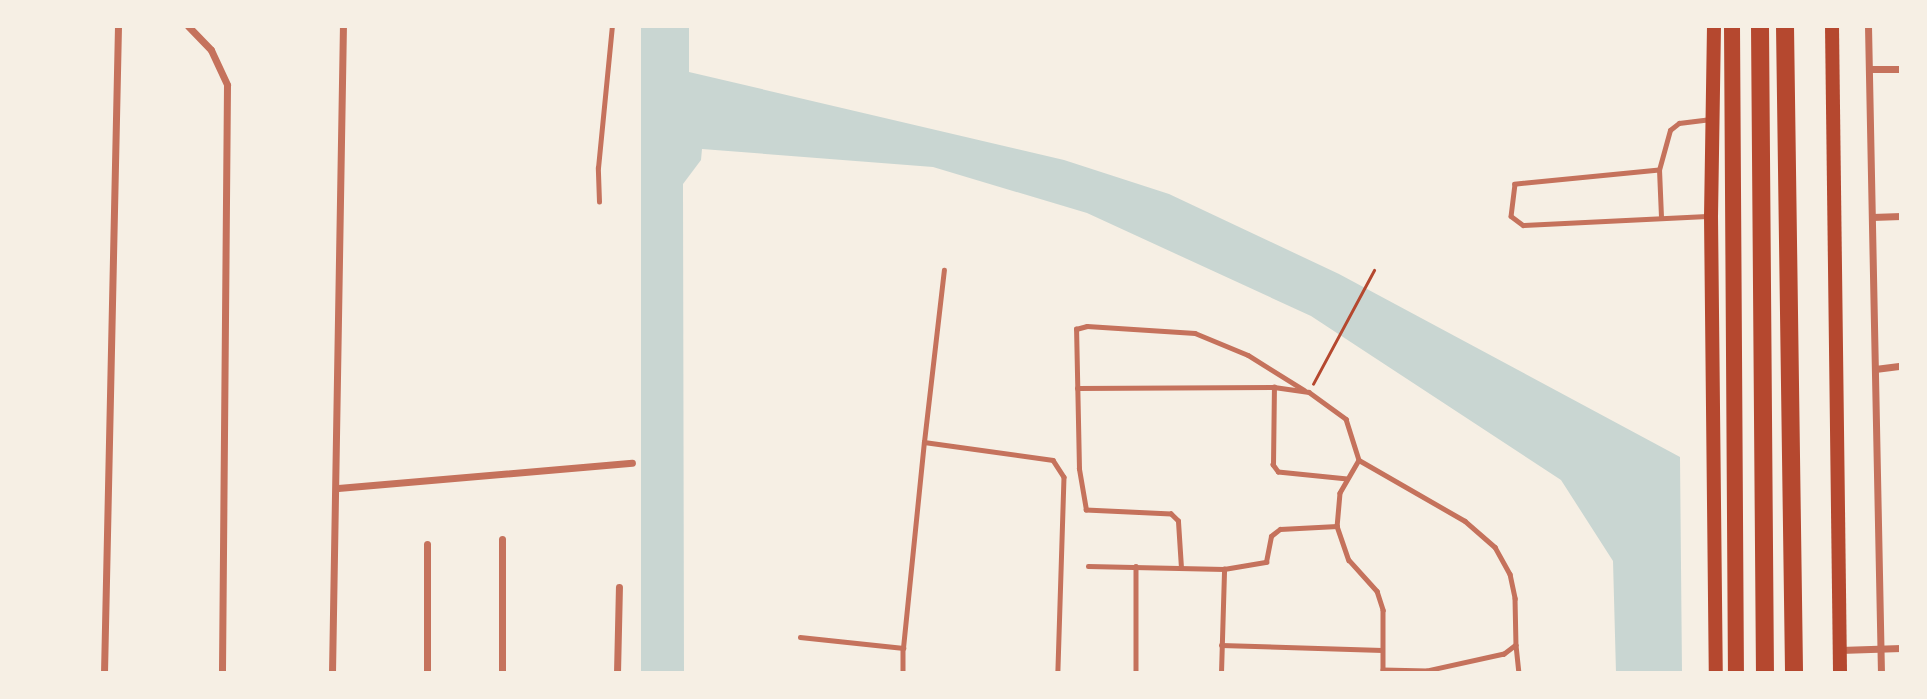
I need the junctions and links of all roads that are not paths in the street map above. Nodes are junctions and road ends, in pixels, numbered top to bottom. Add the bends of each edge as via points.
1 (118, 26) edge
2 (188, 26) edge
3 (343, 26) edge
4 (612, 26) edge
5 (1714, 26) edge
6 (1732, 26) edge
7 (1760, 26) edge
8 (1786, 26) edge
9 (1832, 26) edge
10 (1868, 26) edge
11 (1869, 69) junction
12 (1901, 69) edge
13 (1713, 119) junction
14 (1659, 170) junction
15 (599, 202) dead end
16 (1711, 216) junction
17 (1901, 216) edge
18 (1661, 217) junction
19 (1872, 217) junction
20 (944, 270) dead end
21 (1901, 366) edge
22 (1875, 369) junction
23 (1274, 387) junction
24 (1077, 388) junction
25 (1307, 391) junction
26 (924, 442) junction
27 (1359, 460) junction
28 (632, 463) dead end
29 (1347, 479) junction
30 (338, 488) junction
31 (1337, 526) junction
32 (502, 539) dead end
33 (427, 544) dead end
34 (1088, 566) dead end
35 (1136, 566) junction
36 (1181, 568) junction
37 (1224, 569) junction
38 (619, 587) dead end
39 (800, 637) dead end
40 (1222, 645) junction
41 (1516, 645) junction
42 (903, 648) junction
43 (1880, 648) junction
44 (1901, 648) edge
45 (1382, 650) junction
46 (1840, 650) junction
47 (1383, 671) edge
48 (104, 673) edge
49 (222, 673) edge
50 (332, 673) edge
51 (427, 673) edge
52 (502, 673) edge
53 (617, 673) edge
54 (903, 673) edge
55 (1058, 673) edge
56 (1136, 673) edge
57 (1221, 673) edge
58 (1519, 673) edge
59 (1716, 673) edge
60 (1736, 673) edge
61 (1765, 673) edge
62 (1796, 673) edge
63 (1840, 673) edge
64 (1881, 673) edge

1 - 48 street
2 - 49 street via 211,50 228,85
3 - 30 street
4 - 15 lane via 598,167
5 - 13 main road
6 - 60 highway
7 - 61 highway
8 - 62 highway
9 - 46 main road
10 - 11 street
11 - 12 street
11 - 19 street
13 - 14 lane via 1673,126
13 - 16 main road
14 - 18 lane
14 - 18 lane via 1515,184 1511,216 1523,225
16 - 18 lane
16 - 59 main road
17 - 19 street
19 - 22 street
20 - 26 lane
21 - 22 street
22 - 43 street
23 - 24 lane
23 - 25 lane
23 - 29 lane via 1273,465 1278,472
24 - 25 lane via 1076,329 1087,326 1195,333 1248,355
24 - 36 lane via 1086,510 1171,514 1178,521
25 - 27 lane via 1346,419
26 - 42 lane
26 - 55 lane via 1053,460 1060,467 1064,477
27 - 29 lane
27 - 41 lane via 1465,521 1496,547 1510,574
28 - 30 street
29 - 31 lane via 1340,493
30 - 50 street
31 - 37 lane via 1280,529 1271,536 1266,562
31 - 45 lane via 1349,560 1377,591
32 - 52 street
33 - 51 street
34 - 35 lane
35 - 36 lane
35 - 56 lane
36 - 37 lane
37 - 40 lane
38 - 53 street
39 - 42 lane
40 - 45 lane
40 - 57 lane
41 - 47 lane via 1487,661 1427,671
41 - 58 lane
42 - 54 lane
43 - 44 street
43 - 46 street
43 - 64 street
45 - 47 lane
46 - 63 main road

